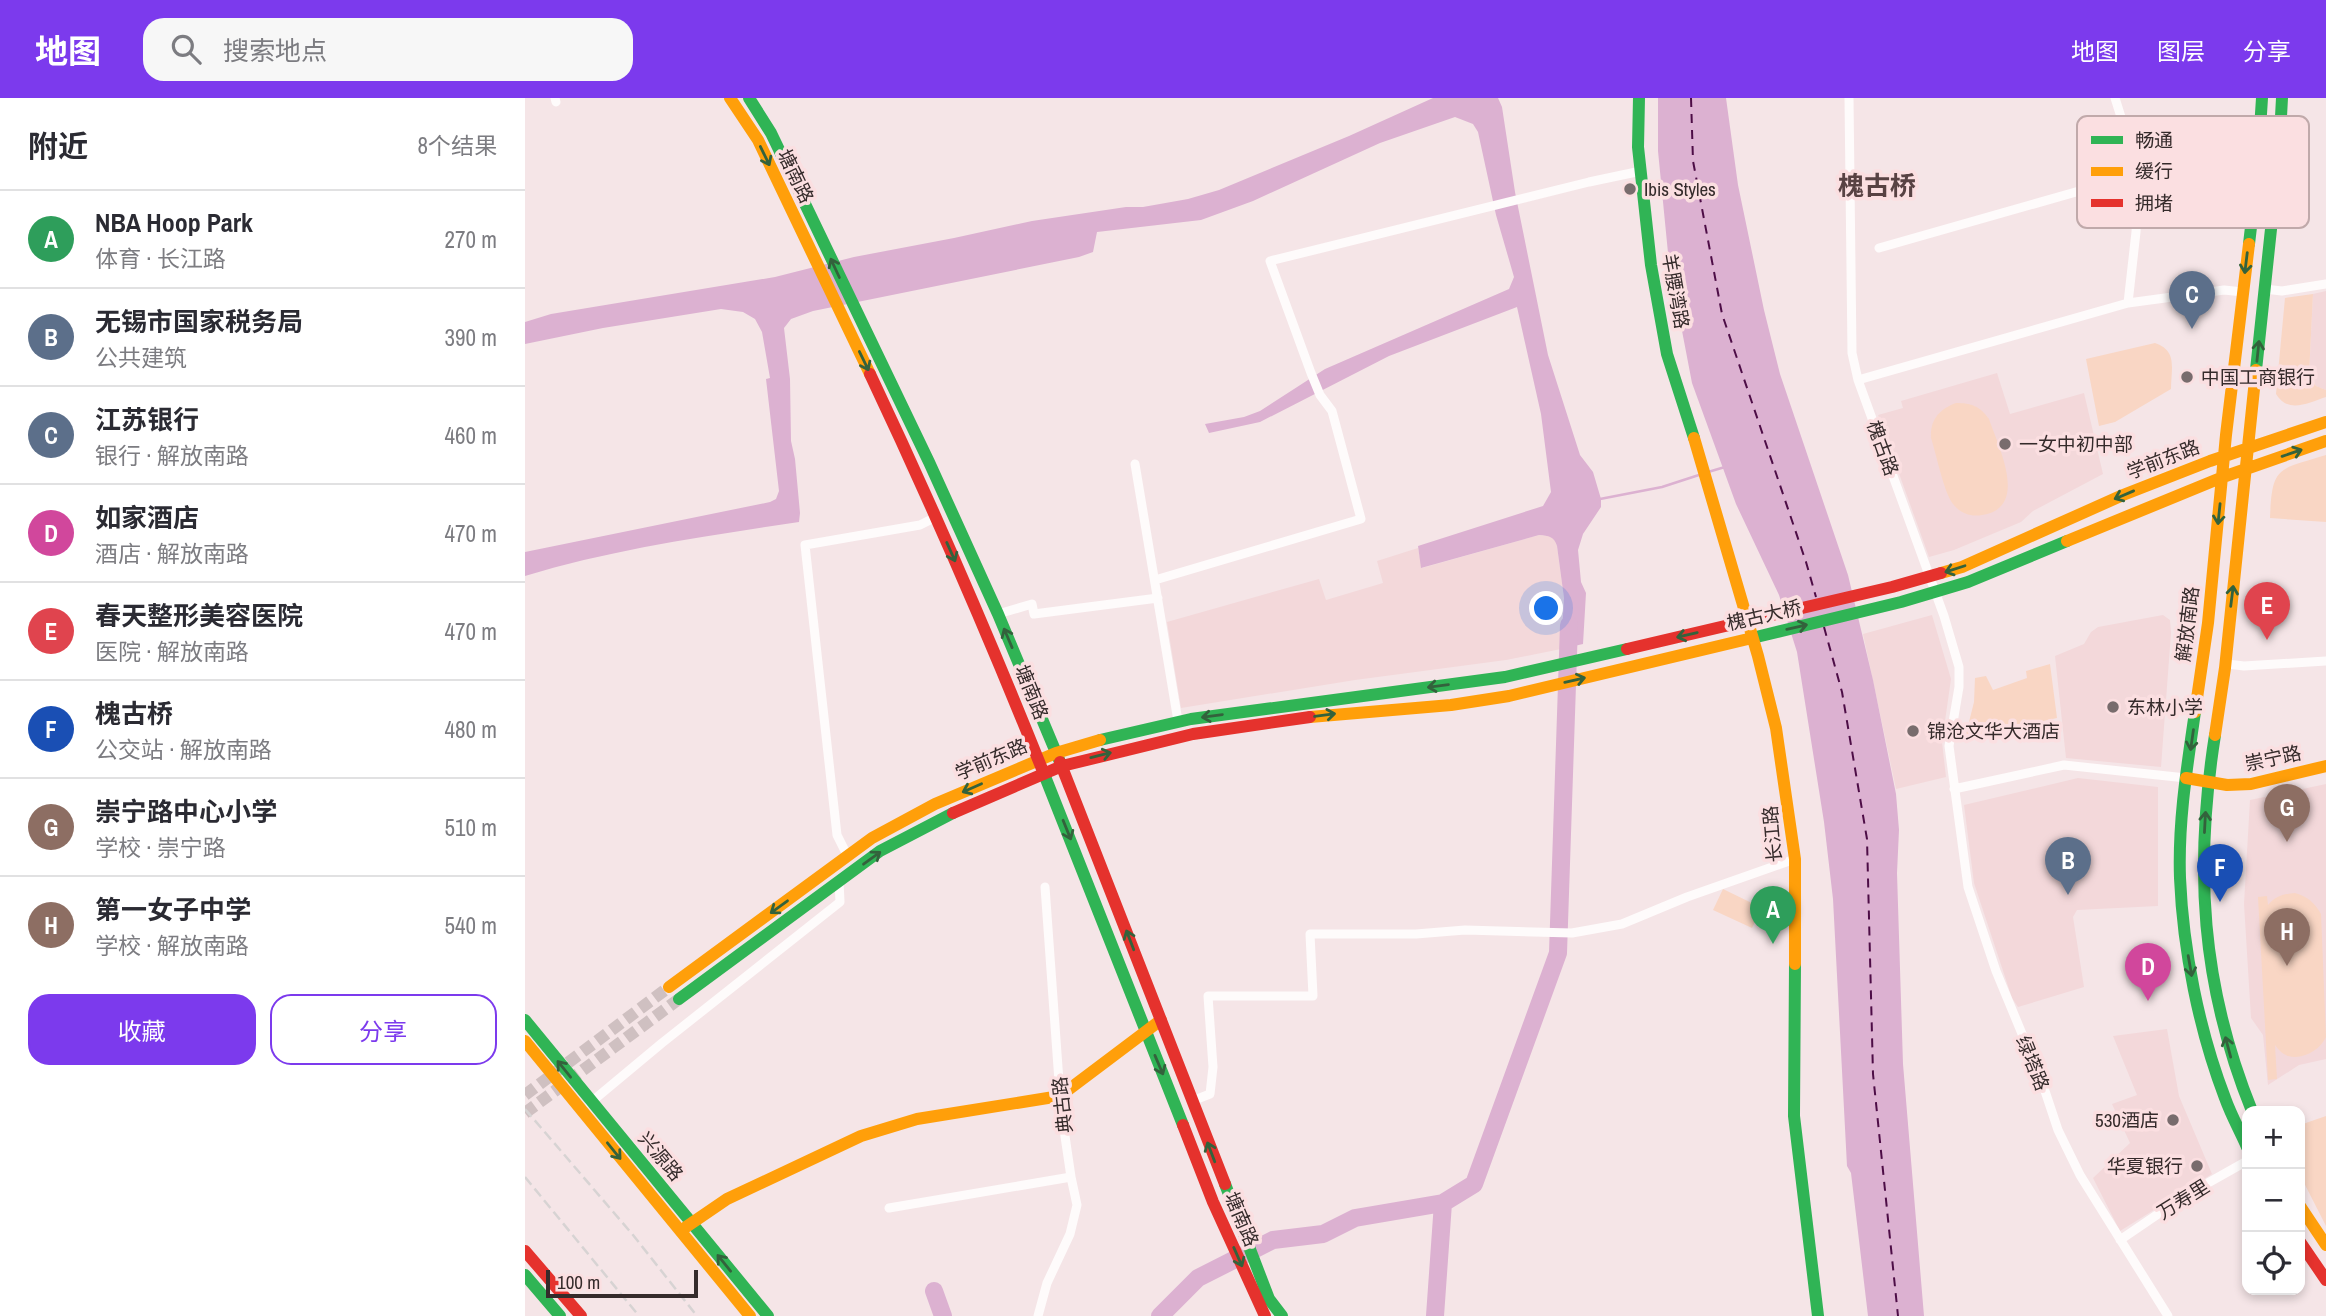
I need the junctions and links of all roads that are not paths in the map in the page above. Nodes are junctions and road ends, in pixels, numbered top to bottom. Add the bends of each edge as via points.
1 (730, 98) edge
2 (749, 98) edge
3 (1639, 98) edge
4 (1849, 98) edge
5 (2115, 98) edge
6 (2262, 98) edge
7 (2282, 98) edge
8 (2121, 116) edge
9 (2261, 116) edge
10 (2281, 116) edge
11 (1641, 172) junction
12 (2077, 192) edge
13 (2136, 228) edge
14 (2251, 228) edge
15 (2271, 228) edge
16 (1879, 248) dead end
17 (2326, 284) edge
18 (2264, 289) junction
19 (2243, 292) junction
20 (2128, 303) junction
21 (1858, 380) junction
22 (2326, 422) edge
23 (2326, 442) edge
24 (2248, 449) junction
25 (2225, 456) junction
26 (1135, 464) dead end
27 (2246, 468) junction
28 (2223, 477) junction
29 (1709, 484) joint
30 (936, 517) junction
31 (2018, 543) joint
32 (2024, 559) joint
33 (1155, 580) junction
34 (1158, 598) junction
35 (998, 614) junction
36 (2326, 661) edge
37 (2227, 664) junction
38 (1505, 677) joint
39 (1509, 695) joint
40 (1178, 721) junction
41 (1056, 753) junction
42 (1038, 759) junction
43 (1062, 766) junction
44 (2326, 766) edge
45 (2186, 778) junction
46 (2209, 782) junction
47 (1954, 789) junction
48 (847, 855) junction
49 (1795, 859) junction
50 (839, 881) junction
51 (1045, 887) dead end
52 (669, 987) tunnel mouth
53 (679, 999) tunnel mouth
54 (525, 1020) edge
55 (1161, 1020) junction
56 (1145, 1032) junction
57 (525, 1041) edge
58 (1060, 1096) junction
59 (1192, 1101) junction
60 (586, 1106) junction
61 (2250, 1106) edge
62 (2242, 1136) edge
63 (2242, 1164) edge
64 (1071, 1177) junction
65 (889, 1208) dead end
66 (2305, 1214) edge
67 (692, 1224) junction
68 (680, 1231) junction
69 (2120, 1240) junction
70 (2326, 1245) edge
71 (2305, 1249) edge
72 (525, 1251) edge
73 (525, 1275) edge
74 (2326, 1280) edge
75 (1258, 1289) junction
76 (571, 1305) junction
77 (558, 1315) edge
78 (580, 1316) edge
79 (750, 1316) edge
80 (768, 1316) edge
81 (1038, 1316) edge
82 (1265, 1316) edge
83 (1282, 1316) edge
84 (1818, 1316) edge
85 (2168, 1316) edge

1 -> 30 main road, 塘南路 via 758,140
35 -> 2 main road, 塘南路 via 771,133
3 - 11 main road, 羊腰湾路
4 - 21 street, 槐古路 via 1853,353
5 - 8 street
6 - 9 main road, 解放南路
7 - 10 main road
11 - 29 main road, 羊腰湾路 via 1667,354
11 - 33 street via 1270,261 1320,395 1332,411 1361,519
12 - 16 street
13 - 20 street
14 -> 19 main road, 解放南路
15 - 18 main road
17 - 18 street
24 -> 18 main road
19 - 20 street via 2224,290
19 - 25 main road, 解放南路
20 - 21 street
21 - 47 street, 槐古路 via 1959,667 1949,746
22 - 24 main road, 学前东路
27 -> 23 main road, 学前东路
24 - 25 main road, 学前东路
24 - 27 main road
25 - 28 main road, 解放南路
25 -> 31 main road, 学前东路 via 2123,495
26 - 33 street
27 - 28 main road, 学前东路
37 -> 27 main road
28 - 32 main road, 学前东路
28 -> 45 main road, 解放南路
29 - 49 main road, 长江路 via 1776,728
30 -> 42 main road, 塘南路
30 - 48 street via 920,526 806,545 837,835
31 -> 38 main road, 槐古大桥 via 1962,567 1892,587
39 -> 32 main road, 槐古大桥 via 1901,602
33 - 34 street
34 - 35 street via 1034,614 1032,604
34 - 40 street
41 -> 35 main road, 塘南路
36 - 37 street
37 - 46 main road
38 -> 40 main road, 学前东路
43 -> 39 main road, 学前东路 via 1181,736
40 - 41 main road, 学前东路
41 - 42 main road, 学前东路
41 - 43 main road, 塘南路
42 -> 48 main road, 学前东路 via 935,804
42 -> 56 main road, 塘南路
50 -> 43 main road, 学前东路 via 880,851 941,818
55 -> 43 main road, 塘南路
44 - 46 main road, 崇宁路 via 2251,784
45 - 46 main road, 崇宁路
45 - 47 street via 2064,765
45 -> 62 main road, 解放南路 via 2180,876 2184,934 2209,1047
61 -> 46 main road via 2229,1053 2208,948 2203,880
47 - 69 street, 绿塔路 via 1968,887 1996,971 2059,1130
48 -> 52 main road, 学前东路
49 - 59 street via 1622,925 1572,933 1310,934 1313,996 1208,996 1213,1067 1210,1094
49 - 84 main road, 长江路 via 1794,1116
50 - 53 main road, 学前东路
50 - 60 street via 840,902
51 - 58 street, 典古路
60 -> 54 main road, 兴源路
55 - 56 main road
55 - 59 main road, 塘南路
56 - 58 main road
56 -> 75 main road, 塘南路 via 1222,1222
57 - 60 main road, 兴源路
58 - 64 street, 典古路
58 - 67 main road via 917,1119 861,1136 727,1199
75 -> 59 main road, 塘南路
60 - 67 main road, 兴源路
60 -> 68 main road, 兴源路
63 - 69 street, 万寿里
64 - 65 street
64 - 81 street, 典古路 via 1077,1205
66 - 70 main road
67 - 68 main road
80 -> 67 main road, 兴源路
68 - 79 main road, 兴源路
69 - 85 street, 绿塔路
71 - 74 main road
72 - 76 main road
73 - 77 main road
75 - 82 main road, 塘南路
75 - 83 main road, 塘南路
76 - 77 main road
76 - 78 main road

